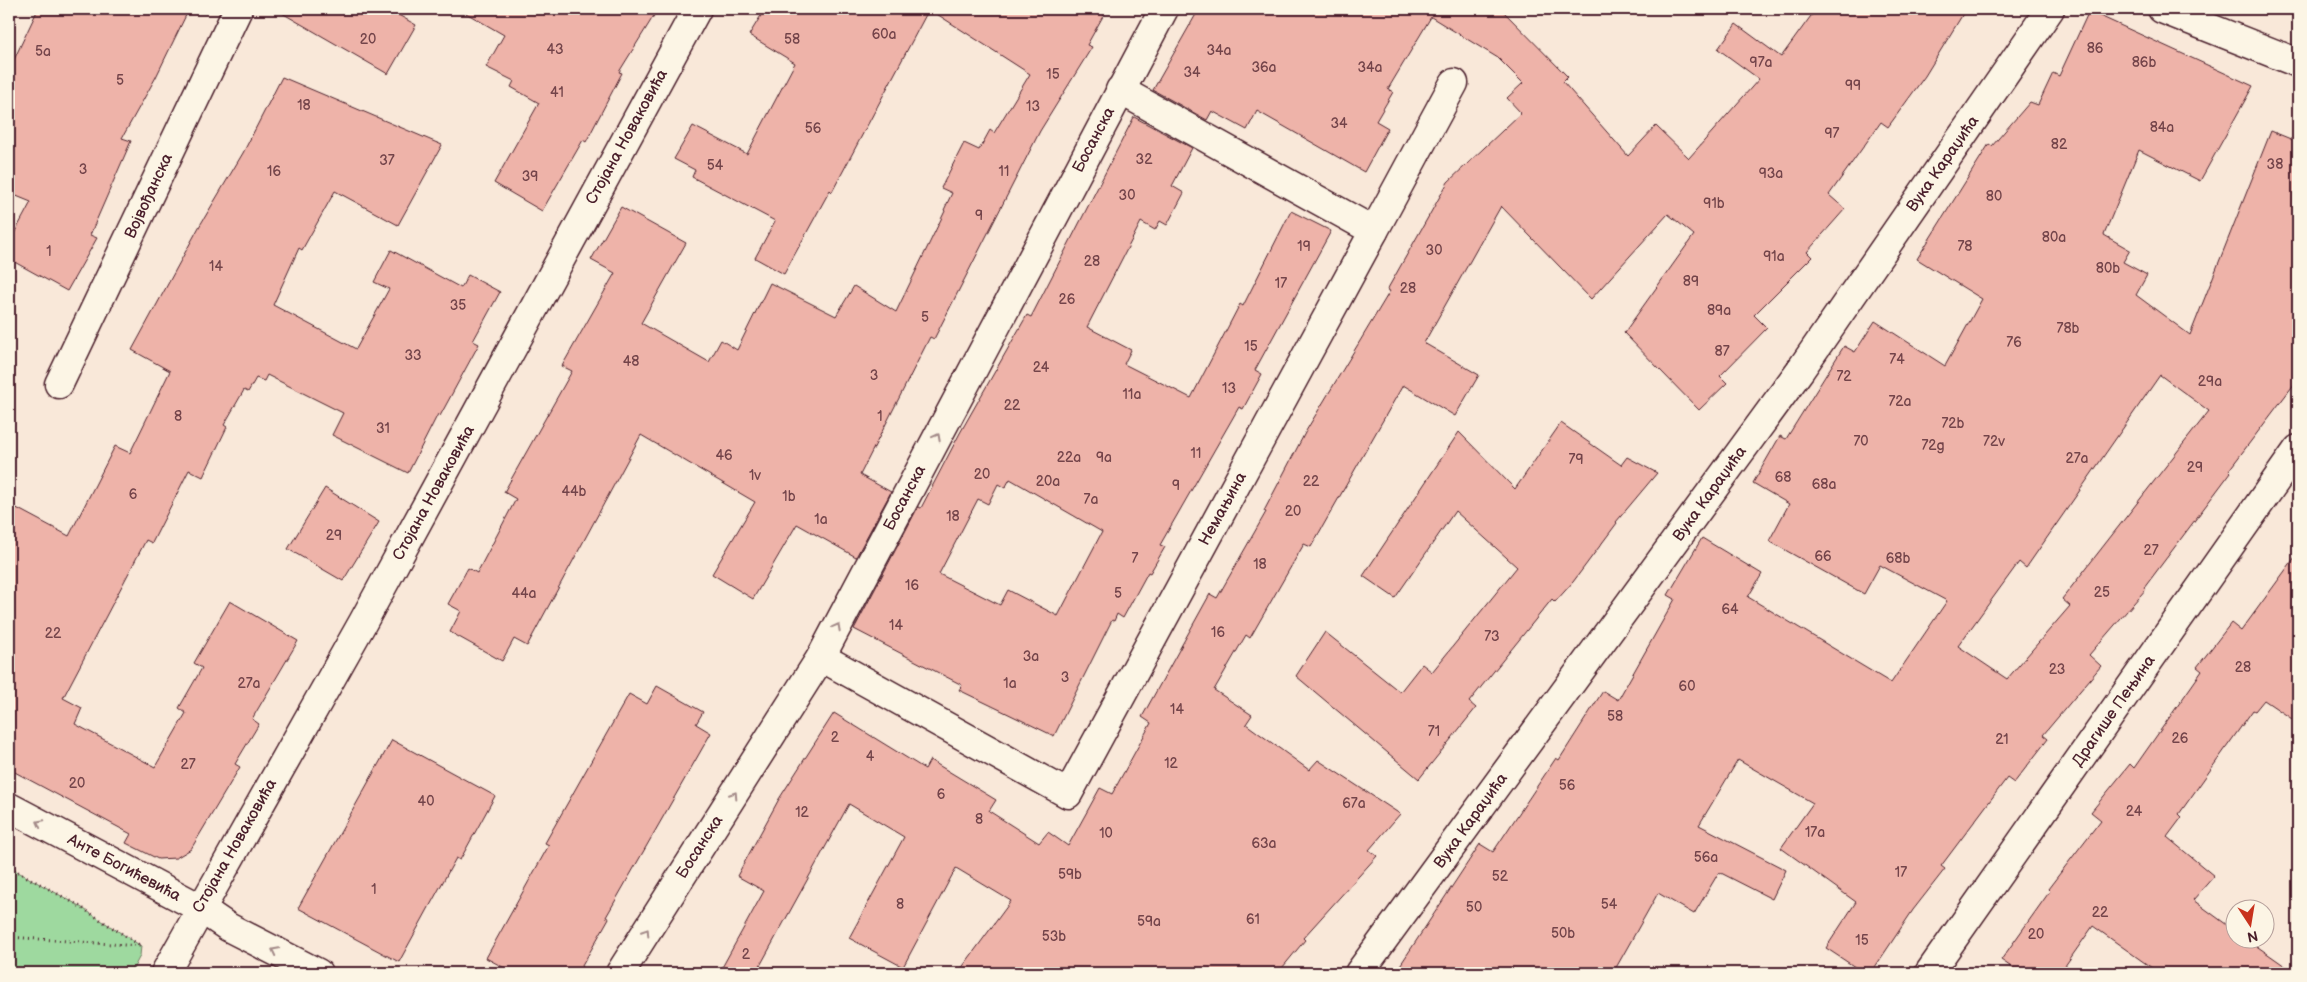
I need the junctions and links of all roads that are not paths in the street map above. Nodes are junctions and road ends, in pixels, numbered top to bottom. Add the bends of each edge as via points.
1 (238, 9) edge
2 (697, 9) edge
3 (1164, 9) edge
4 (2050, 9) edge
5 (2162, 9) edge
6 (2298, 63) edge
7 (1454, 83) dead end
8 (1120, 90) junction
9 (1374, 231) junction
10 (59, 384) dead end
11 (2298, 449) edge
12 (821, 657) junction
13 (9, 807) edge
14 (200, 908) junction
15 (164, 973) edge
16 (318, 973) edge
17 (620, 973) edge
18 (1359, 973) edge
19 (1929, 973) edge

1 - 10 street, Војвођанска
2 - 14 street, Стојана Новаковића via 363,622
3 - 8 street, Босанска
4 - 18 street, Вука Караџића via 1801,369
5 - 6 street
7 - 9 street
8 - 9 street
12 -> 8 street, Босанска
9 - 12 street, Немањина via 1068,794
11 - 19 street, Драгише Пењина
17 -> 12 street, Босанска
14 -> 13 street, Анте Богићевића
14 - 15 street, Стојана Новаковића
16 -> 14 street, Анте Богићевића via 228,927

